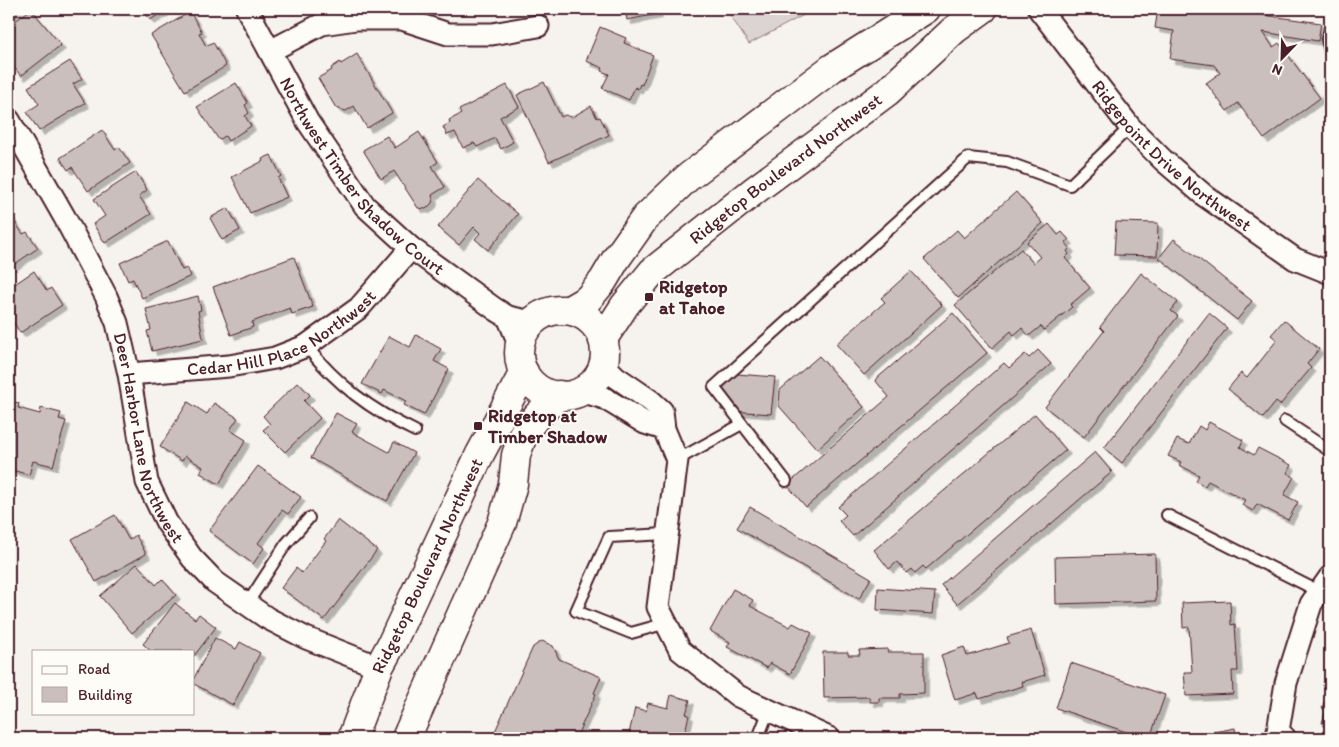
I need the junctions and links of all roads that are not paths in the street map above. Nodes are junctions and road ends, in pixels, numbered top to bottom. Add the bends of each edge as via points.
1 (247, 9) edge
2 (926, 9) edge
3 (983, 9) edge
4 (1039, 9) edge
5 (538, 26) dead end
6 (1330, 31) edge
7 (270, 51) junction
8 (1330, 52) edge
9 (9, 120) edge
10 (1130, 127) junction
11 (411, 248) junction
12 (1329, 269) edge
13 (569, 310) junction
14 (521, 339) junction
15 (306, 346) junction
16 (603, 351) junction
17 (129, 374) junction
18 (570, 393) junction
19 (1285, 421) dead end
20 (742, 424) junction
21 (664, 429) junction
22 (415, 431) dead end
23 (1330, 451) edge
24 (676, 460) junction
25 (786, 481) dead end
26 (1167, 515) dead end
27 (309, 518) dead end
28 (667, 534) junction
29 (1325, 585) edge
30 (246, 604) junction
31 (667, 623) junction
32 (379, 667) junction
33 (769, 710) junction
34 (352, 738) edge
35 (406, 738) edge
36 (758, 738) edge
37 (830, 738) edge
38 (1285, 738) edge

1 - 7 street, Northwest Timber Shadow Court
2 - 13 main road via 832,68 687,178 645,218 604,281 588,299
3 - 16 main road, Ridgetop Boulevard Northwest via 954,30 887,92 652,272 626,306
4 - 10 street, Ridgepoint Drive Northwest
5 - 7 street via 492,34 448,34 402,20 356,19 322,24
6 - 8 lane via 1327,39
7 - 11 street, Northwest Timber Shadow Court via 308,122 365,206
9 - 17 street, Deer Harbor Lane Northwest via 106,296 117,323
10 - 12 street, Ridgepoint Drive Northwest via 1204,196 1295,259
10 - 20 lane via 1070,185 1007,162 968,158 714,387
11 - 14 street, Northwest Timber Shadow Court
11 - 15 street, Cedar Hill Place Northwest via 359,308
13 - 14 main road via 543,314
13 - 16 main road via 590,320 598,329
14 - 18 main road via 533,384 545,392
14 - 32 main road, Ridgetop Boulevard Northwest via 480,454
15 - 17 street, Cedar Hill Place Northwest via 275,358 229,366
15 - 22 lane via 343,386 388,418
16 - 18 main road via 596,379
16 - 21 street via 616,377 662,411
17 - 30 street, Deer Harbor Lane Northwest via 147,482 167,523 192,558 215,582
18 - 21 street via 604,398 645,423
18 - 35 main road via 537,416 524,432 502,523
19 - 23 lane
20 - 24 lane
20 - 25 lane
21 - 24 street
24 - 28 street
26 - 29 lane
27 - 30 lane via 286,544
28 - 31 street via 658,607
28 - 31 lane via 608,537 576,611 631,633
29 - 38 street via 1311,604 1286,683 1278,730
30 - 32 street, Deer Harbor Lane Northwest via 306,638
31 - 33 street via 680,650 738,696
32 - 34 main road, Ridgetop Boulevard Northwest
33 - 36 lane
33 - 37 street

